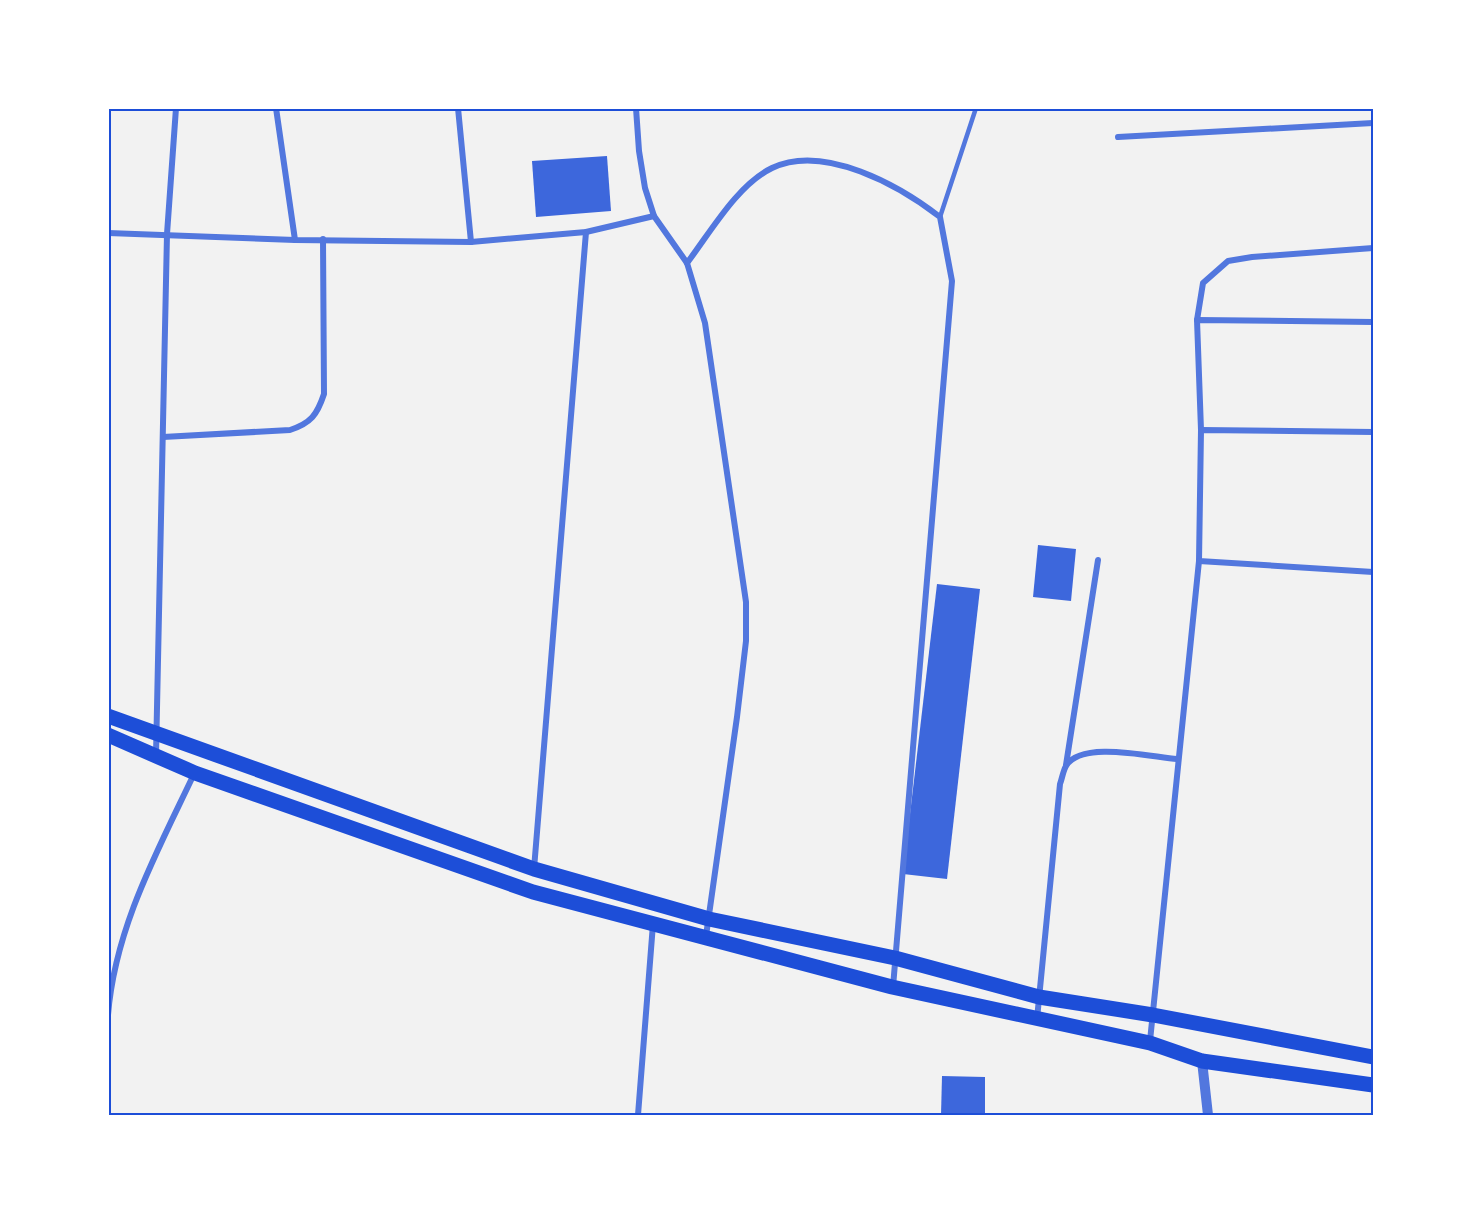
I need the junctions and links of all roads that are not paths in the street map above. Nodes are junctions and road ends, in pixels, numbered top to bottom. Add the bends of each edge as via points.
1 (176, 108) edge
2 (276, 108) edge
3 (458, 108) edge
4 (636, 108) edge
5 (976, 108) edge
6 (1373, 123) edge
7 (1118, 137) dead end
8 (654, 216) junction
9 (940, 217) junction
10 (586, 232) junction
11 (108, 233) edge
12 (167, 234) junction
13 (323, 239) junction
14 (295, 240) junction
15 (471, 242) junction
16 (1373, 248) edge
17 (687, 263) junction
18 (1197, 320) junction
19 (1373, 322) edge
20 (1201, 430) junction
21 (1373, 432) edge
22 (163, 437) junction
23 (1098, 560) dead end
24 (1199, 561) junction
25 (1373, 572) edge
26 (108, 716) edge
27 (108, 735) edge
28 (156, 736) junction
29 (156, 755) junction
30 (1177, 759) junction
31 (1066, 765) junction
32 (195, 773) junction
33 (534, 868) junction
34 (709, 919) junction
35 (653, 923) junction
36 (706, 936) junction
37 (895, 958) junction
38 (109, 986) edge
39 (892, 987) junction
40 (1039, 997) junction
41 (108, 1015) edge
42 (1153, 1015) junction
43 (1037, 1020) junction
44 (1150, 1043) junction
45 (1373, 1057) edge
46 (1202, 1061) junction
47 (1373, 1085) edge
48 (638, 1115) edge
49 (1208, 1115) edge

1 - 12 street
2 - 14 street
3 - 15 street
4 - 8 street via 645,188
5 - 9 lane
6 - 7 street
8 - 10 street
8 - 17 street
9 - 17 street via 911,195 843,166 813,159 772,168 738,195
9 - 37 street via 952,281
10 - 15 street
10 - 33 street
11 - 12 street
12 - 14 street
12 - 22 street
13 - 14 street
13 - 15 street
13 - 22 street via 324,394 317,414 307,424 290,430
16 - 18 street via 1228,261 1203,282
17 - 34 street via 712,359 746,602 746,640
18 - 19 street
18 - 20 street
20 - 21 street
20 - 24 street
22 - 28 street
23 - 31 street
24 - 25 street
24 - 30 street
26 - 28 main road
27 - 29 main road
28 - 29 street
28 - 33 main road
29 - 32 main road
30 - 31 street via 1097,751 1081,754
30 - 42 street
31 - 40 street via 1060,784
32 - 35 main road via 533,891
32 - 38 street via 126,922
33 - 34 main road
34 - 36 street
34 - 37 main road
35 - 36 main road
35 - 48 street
36 - 39 main road
37 - 39 street
37 - 40 main road
38 - 41 street
39 - 43 main road
40 - 42 main road
40 - 43 street
42 - 44 street
42 - 45 main road
43 - 44 main road
44 - 46 main road
46 - 47 main road
46 - 49 street

